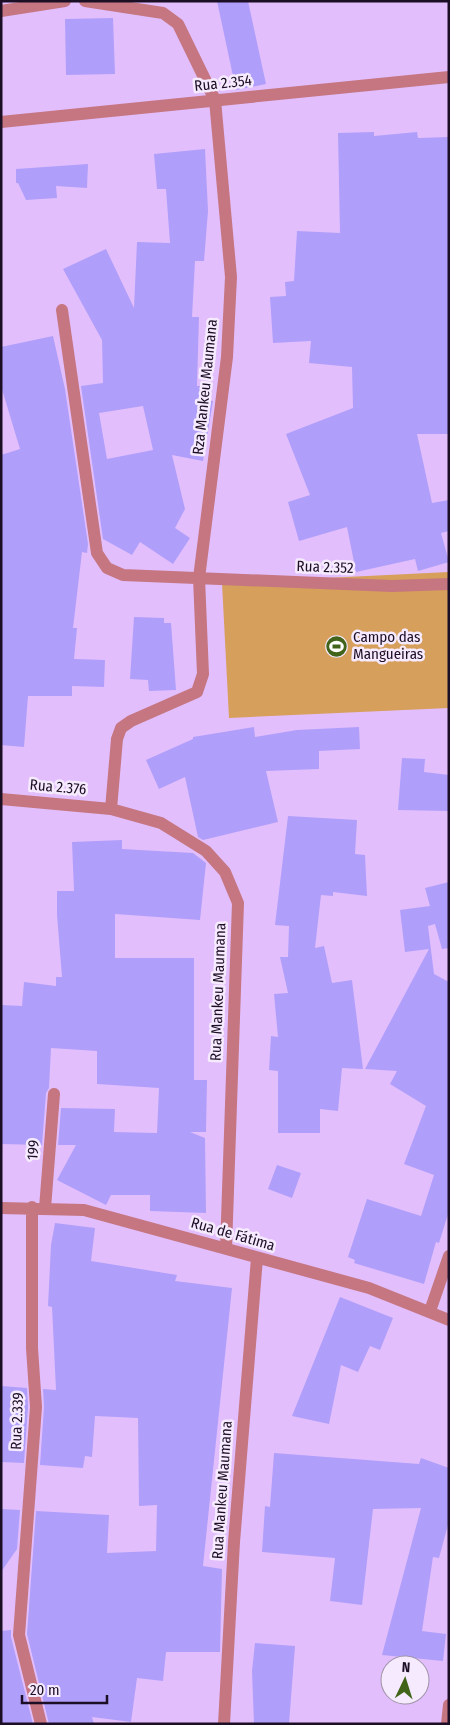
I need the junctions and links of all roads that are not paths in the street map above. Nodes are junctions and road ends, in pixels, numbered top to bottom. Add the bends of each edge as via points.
1 (64, 1) edge
2 (85, 1) edge
3 (1, 12) edge
4 (449, 77) edge
5 (215, 100) junction
6 (1, 122) edge
7 (62, 310) dead end
8 (199, 578) junction
9 (449, 584) edge
10 (1, 798) edge
11 (111, 809) junction
12 (54, 1094) dead end
13 (32, 1207) junction
14 (1, 1208) edge
15 (45, 1208) junction
16 (226, 1248) junction
17 (449, 1256) edge
18 (257, 1258) junction
19 (430, 1311) junction
20 (449, 1320) edge
21 (449, 1705) edge
22 (41, 1724) edge
23 (224, 1724) edge
24 (447, 1724) edge

1 - 3 street
2 - 5 street, Rza Mankeu Maumana via 163,13 178,24
4 - 5 street, Rua 2.354
5 - 6 street, Rua 2.354
5 - 8 street, Rza Mankeu Maumana via 231,277 227,357
7 - 8 street, Rua 2.352 via 97,553 107,568 123,575
8 - 9 street, Rua 2.352 via 392,586
8 - 11 street, Rza Mankeu Maumana via 203,674 197,692 121,728 117,739
10 - 11 street, Rua 2.376
11 - 16 street, Rua Mankeu Maumana via 162,823 206,851 225,872 238,904
12 - 15 street, 199 / 199
13 - 14 street, Rua de Fátima
13 - 15 street, Rua de Fátima
13 - 22 street, Rua 2.339 via 32,1348 36,1406 19,1635
15 - 16 street, Rua de Fátima via 84,1210
16 - 18 street, Rua de Fátima
17 - 19 street
18 - 19 street, Rua de Fátima via 369,1288
18 - 23 street, Rua Mankeu Maumana via 234,1542
19 - 20 street, Rua de Fátima
21 - 24 street

